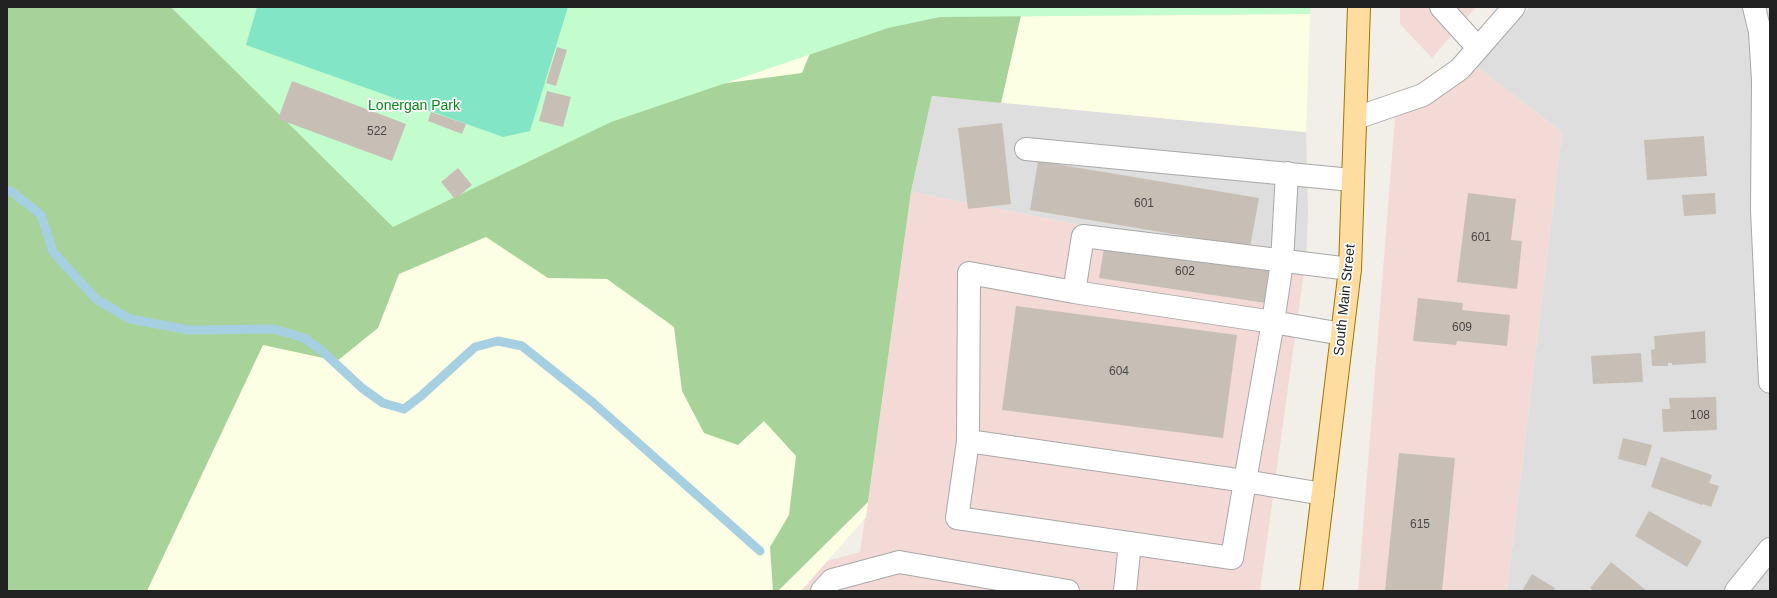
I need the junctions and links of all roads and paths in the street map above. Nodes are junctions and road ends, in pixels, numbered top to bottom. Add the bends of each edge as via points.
1 (1359, 7) edge
2 (1441, 7) edge
3 (1514, 7) edge
4 (1754, 7) edge
5 (1478, 48) junction
6 (1356, 118) junction
7 (1026, 149) dead end
8 (1287, 173) junction
9 (1352, 180) junction
10 (1282, 262) junction
11 (1350, 269) junction
12 (1074, 292) junction
13 (1273, 322) junction
14 (1342, 334) junction
15 (1770, 382) edge
16 (968, 441) junction
17 (1245, 481) junction
18 (1323, 494) junction
19 (1130, 543) junction
20 (1770, 549) edge
21 (822, 591) edge
22 (1068, 591) edge
23 (1126, 591) edge
24 (1311, 591) edge
25 (1736, 591) edge

1 - 6 main road, South Main Street
2 - 5 street
3 - 5 street
4 - 15 street via 1760,32 1763,80 1762,210
5 - 6 street via 1460,69 1423,95
6 - 9 main road, South Main Street
7 - 8 street
8 - 9 street
8 - 10 street
9 - 11 main road, South Main Street
10 - 11 street
10 - 12 street via 1083,236
10 - 13 street
11 - 14 main road, South Main Street
12 - 13 street
12 - 16 street via 969,273
13 - 14 street
13 - 17 street
14 - 18 main road, South Main Street
16 - 17 street
16 - 19 street via 956,518
17 - 18 street
17 - 19 street via 1232,558
18 - 24 main road, South Main Street
19 - 23 street
20 - 25 street
21 - 22 street via 832,580 899,562

